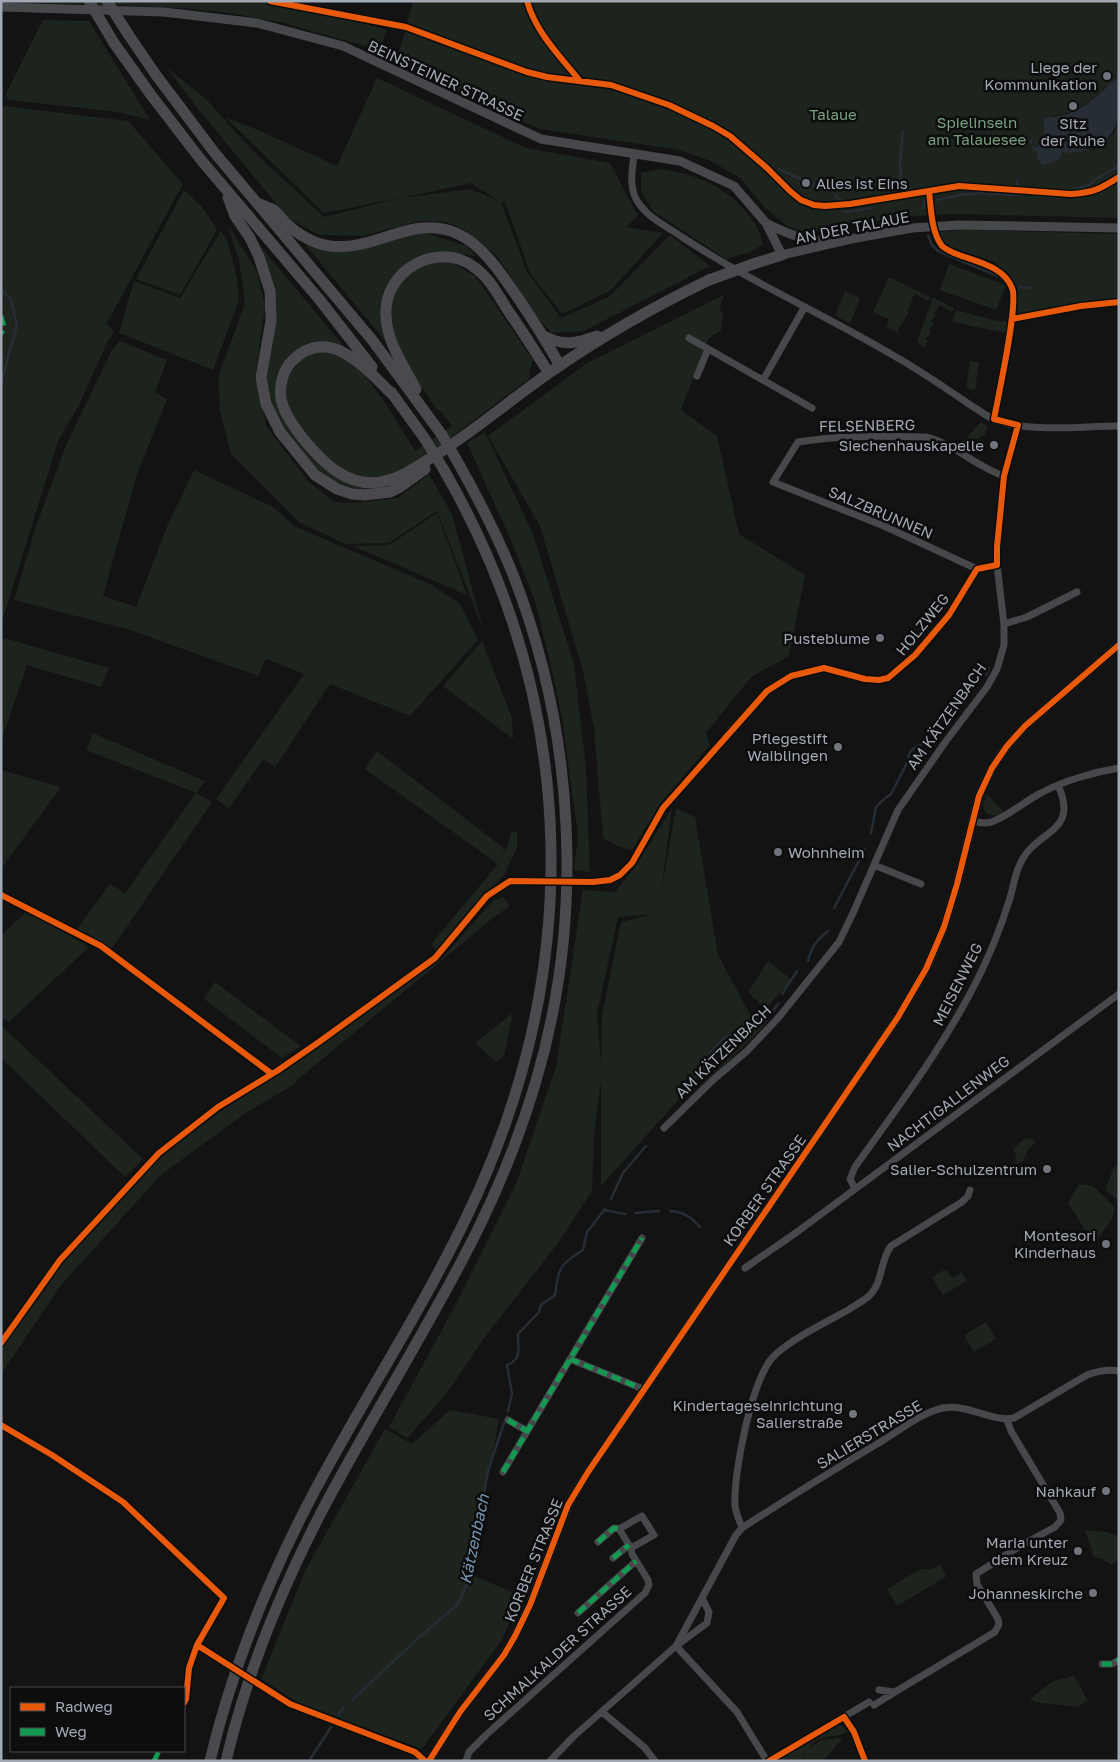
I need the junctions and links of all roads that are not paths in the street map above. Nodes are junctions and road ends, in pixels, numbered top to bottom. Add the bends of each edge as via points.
1 (88, 1) edge
2 (107, 1) edge
3 (1, 7) edge
4 (634, 155) junction
5 (226, 190) junction
6 (258, 204) junction
7 (766, 223) junction
8 (1119, 228) edge
9 (837, 242) junction
10 (782, 255) junction
11 (804, 308) junction
12 (1012, 319) dead end
13 (617, 329) junction
14 (544, 336) junction
15 (689, 338) dead end
16 (708, 349) junction
17 (560, 366) junction
18 (549, 373) junction
19 (697, 376) dead end
20 (763, 380) junction
21 (395, 397) junction
22 (812, 408) dead end
23 (994, 419) junction
24 (433, 420) junction
25 (1018, 425) junction
26 (1119, 426) edge
27 (442, 452) junction
28 (1004, 476) junction
29 (773, 482) joint
30 (997, 565) junction
31 (977, 569) junction
32 (1077, 592) dead end
33 (1004, 624) junction
34 (1119, 645) edge
35 (730, 731) dead end
36 (1119, 768) edge
37 (1058, 785) junction
38 (972, 820) junction
39 (874, 865) junction
40 (921, 884) dead end
41 (1119, 994) edge
42 (664, 1128) dead end
43 (856, 1189) junction
44 (970, 1190) dead end
45 (642, 1238) dead end
46 (745, 1268) dead end
47 (570, 1360) junction
48 (1119, 1371) edge
49 (643, 1389) junction
50 (508, 1420) dead end
51 (1007, 1420) junction
52 (527, 1432) junction
53 (503, 1472) dead end
54 (742, 1528) junction
55 (619, 1529) junction
56 (598, 1542) dead end
57 (630, 1546) junction
58 (613, 1558) dead end
59 (636, 1561) junction
60 (702, 1598) junction
61 (578, 1613) dead end
62 (676, 1646) junction
63 (1119, 1660) edge
64 (1102, 1664) dead end
65 (879, 1690) dead end
66 (895, 1692) junction
67 (602, 1712) junction
68 (844, 1717) junction
69 (210, 1761) edge
70 (226, 1761) edge
71 (429, 1761) edge
72 (466, 1761) edge
73 (550, 1761) edge
74 (655, 1761) edge
75 (768, 1761) edge
76 (866, 1761) edge

1 - 5 highway, bridge via 168,118
2 - 6 highway, bridge via 182,110
3 - 4 street, BEINSTEINER STRASSE via 164,12 257,23 343,46 540,139
4 - 7 street, AN DER TALAUE via 680,161 734,186
4 - 11 street via 632,186 644,210 718,261
5 - 21 highway via 319,299
5 - 27 highway via 235,216 259,258 270,292 271,321 261,377 266,404 280,432 304,462 315,475 337,489 352,494 379,494 400,487
6 - 14 highway via 275,211 301,234 331,246 366,243 401,232 429,228 460,235 488,257
6 - 24 highway via 373,340
7 - 9 street via 809,240
7 - 10 street, AN DER TALAUE
8 - 9 street, AN DER TALAUE via 959,225 912,228
9 - 10 street, AN DER TALAUE
10 - 13 highway, bridge via 709,280
11 - 20 street
11 - 23 street via 896,356
12 - 23 street
13 - 14 highway via 567,344
13 - 17 highway
14 - 17 highway
15 - 16 street
16 - 19 street
16 - 20 street
17 - 18 highway
18 - 24 highway via 483,274 452,257 429,258 407,269 398,278 386,303 386,315 398,355
18 - 27 highway
20 - 22 street
21 - 27 highway via 357,360 345,352 322,347 298,355 289,364 280,387 281,400 293,425 320,458 343,476 370,483 384,482
21 - 69 highway, bridge via 425,439 463,503 497,578 535,702 546,769 552,859 542,984 521,1077 485,1176 437,1273 289,1541 241,1654
23 - 25 street
24 - 70 highway, bridge via 477,496 512,572 532,628 550,698 561,768 568,860 557,987 536,1081 498,1185 458,1268 348,1463 302,1552 256,1658
25 - 26 street
25 - 28 street, AM KÄTZENBACH
28 - 29 street, FELSENBERG via 926,437 857,436 798,442
28 - 30 street, AM KÄTZENBACH
29 - 31 street, SALZBRUNNEN via 884,526
30 - 31 street
30 - 33 street, AM KÄTZENBACH
31 - 35 street, HOLZWEG via 949,615 915,655 888,678 865,679 824,668 791,676 768,690
32 - 33 street via 1027,617
33 - 39 street, AM KÄTZENBACH via 1004,646 997,669 898,810
34 - 38 street, KORBER STRASSE via 1025,726 1007,746 992,768
36 - 37 street
37 - 38 street via 993,822
37 - 43 street, MEISENWEG via 1064,802 1062,819 1023,856 983,969 957,1019 855,1167 850,1179
38 - 49 street, KORBER STRASSE via 944,927 926,969 898,1017
39 - 40 street
39 - 42 street, AM KÄTZENBACH via 839,942 779,1017
41 - 43 street, NACHTIGALLENWEG
43 - 46 street, NACHTIGALLENWEG
44 - 54 street via 962,1202 891,1246 871,1294 783,1348 765,1367 739,1458 735,1490 736,1510
45 - 47 street
47 - 49 street
47 - 52 street
48 - 51 street via 1111,1369 1088,1375
49 - 71 street, KORBER STRASSE via 568,1506 516,1636
50 - 52 street
51 - 54 street, SALIERSTRASSE via 950,1406 938,1409
51 - 66 street via 1060,1512 1061,1520 976,1574 977,1584 998,1619 995,1632
52 - 53 street
54 - 60 street, SALIERSTRASSE
55 - 56 street via 614,1528
55 - 57 street, SCHMALKALDER STRASSE
55 - 57 street via 642,1516 648,1525 654,1535
57 - 58 street
57 - 59 street, SCHMALKALDER STRASSE
59 - 61 street, SCHMALKALDER STRASSE
59 - 72 street, SCHMALKALDER STRASSE via 648,1580 645,1593 486,1735 469,1752
60 - 62 street, SALIERSTRASSE
60 - 62 street, SALIERSTRASSE via 710,1612 709,1620
62 - 67 street, SALIERSTRASSE
62 - 75 street via 737,1712
63 - 64 street
65 - 66 street
66 - 68 street
67 - 73 street, SALIERSTRASSE
67 - 74 street via 644,1747
68 - 75 street
68 - 76 street

